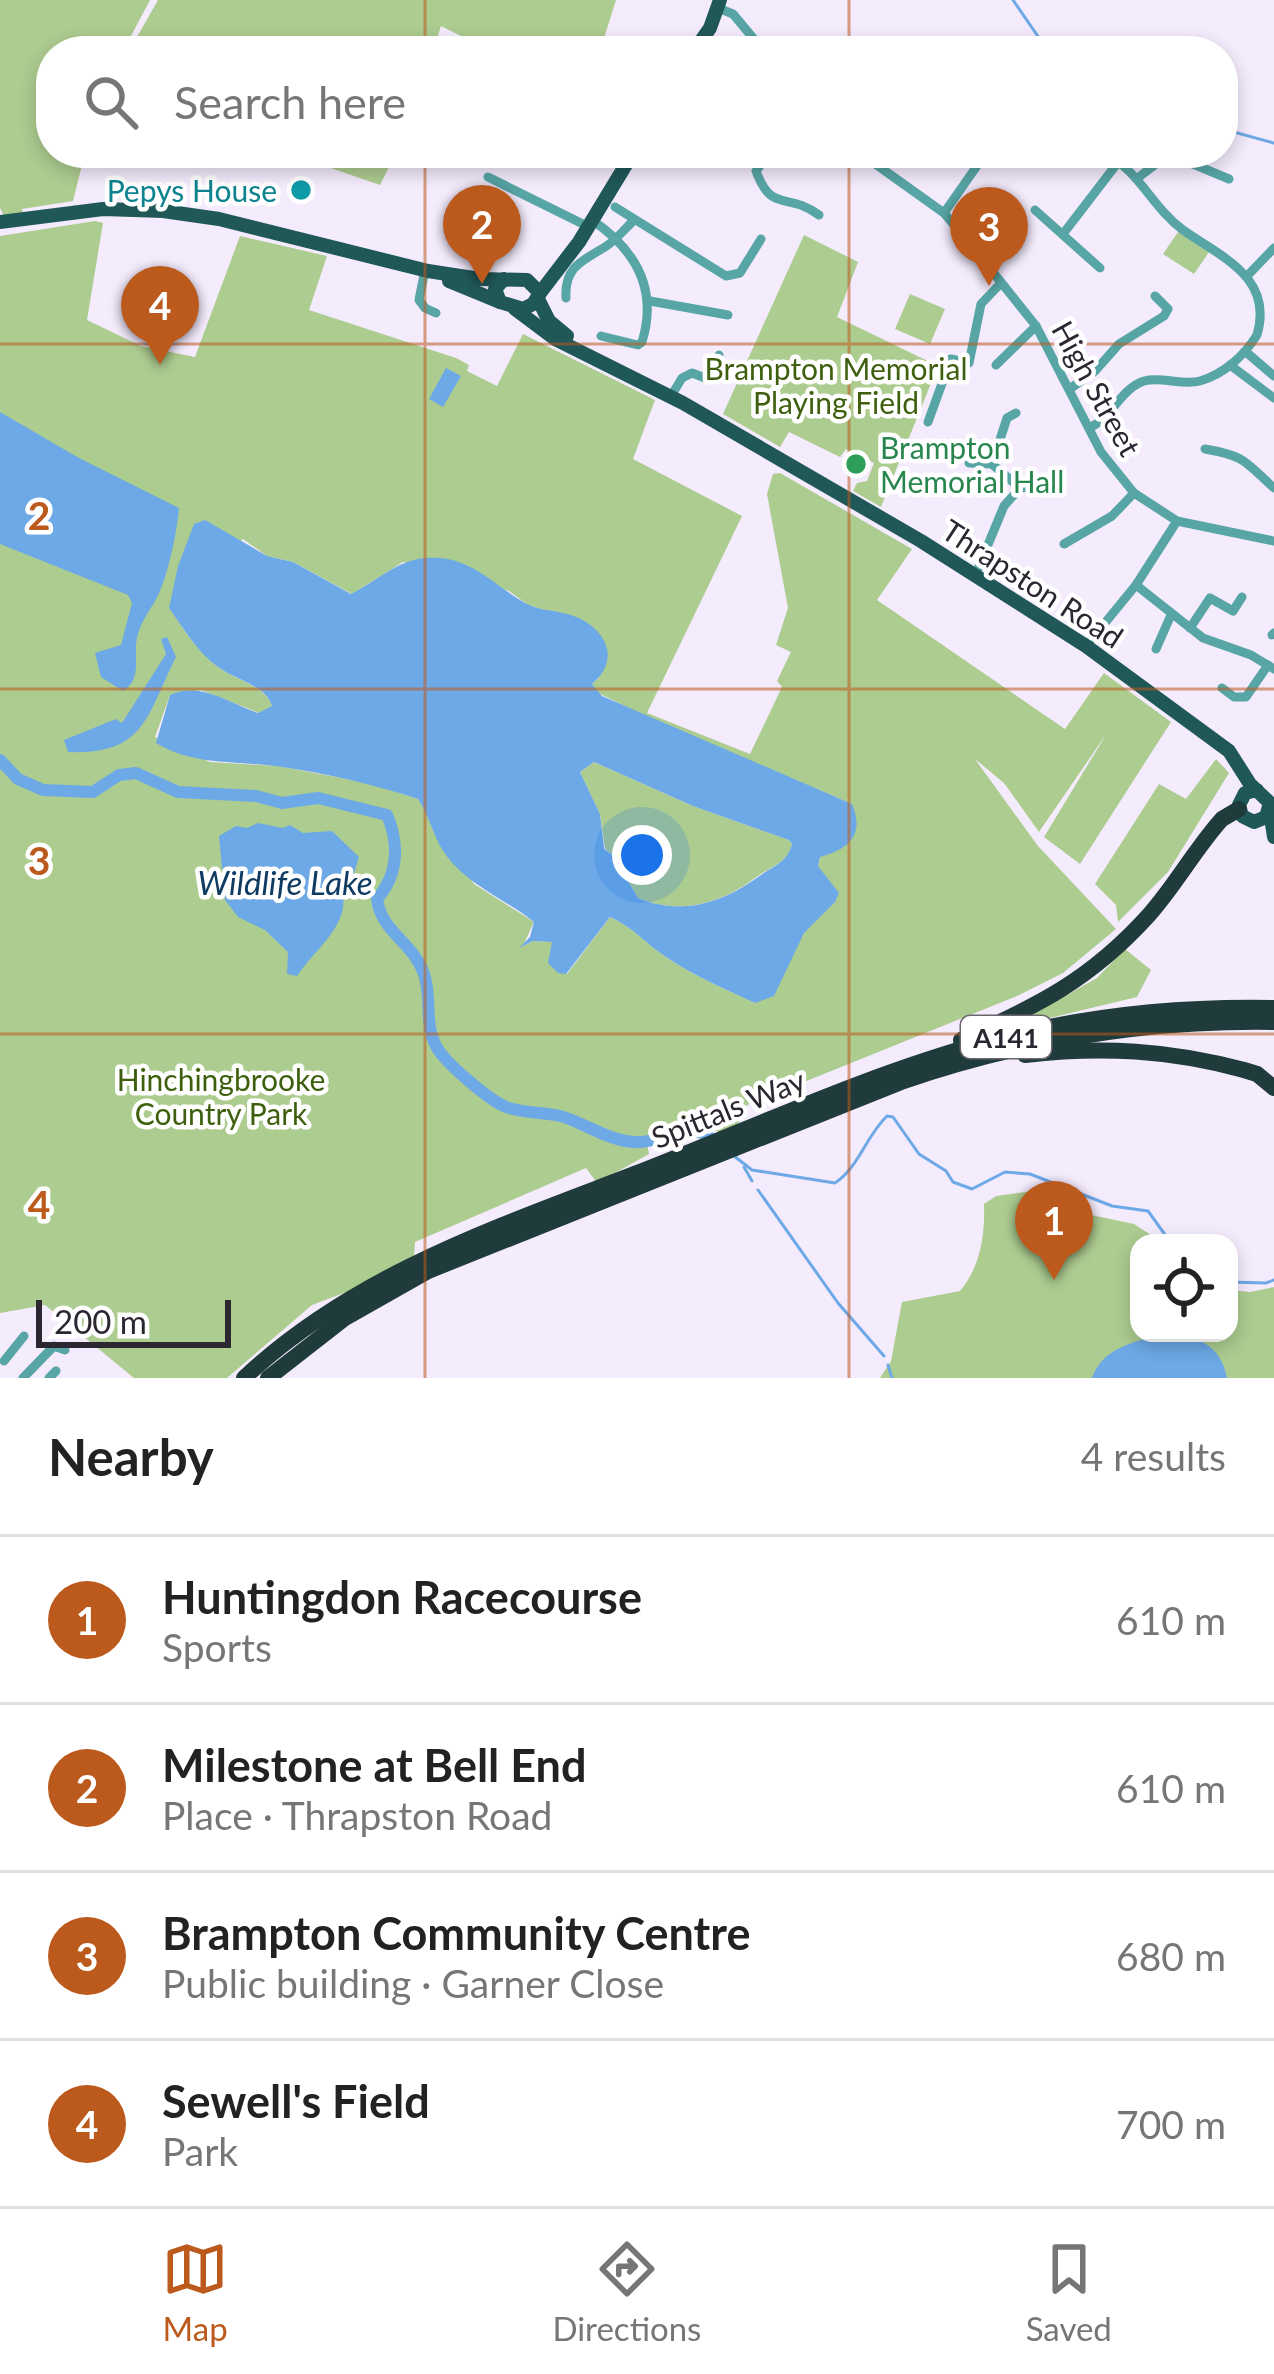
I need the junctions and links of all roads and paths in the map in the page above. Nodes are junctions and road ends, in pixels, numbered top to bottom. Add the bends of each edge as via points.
1 (719, 4) edge
2 (702, 36) edge
3 (751, 36) edge
4 (624, 168) edge
5 (758, 168) edge
6 (881, 168) edge
7 (976, 168) edge
8 (1114, 168) edge
9 (1128, 168) edge
10 (1148, 168) edge
11 (1203, 168) edge
12 (488, 177) dead end
13 (1139, 177) junction
14 (526, 179) dead end
15 (1229, 179) dead end
16 (520, 193) junction
17 (615, 207) dead end
18 (1036, 210) dead end
19 (944, 214) junction
20 (819, 215) dead end
21 (634, 220) junction
22 (0, 223) edge
23 (591, 223) junction
24 (1063, 234) junction
25 (617, 237) junction
26 (761, 238) dead end
27 (1274, 248) edge
28 (568, 255) junction
29 (1100, 268) dead end
30 (427, 271) junction
31 (1249, 274) junction
32 (504, 279) junction
33 (527, 280) junction
34 (1001, 283) junction
35 (539, 296) junction
36 (1155, 296) dead end
37 (566, 298) dead end
38 (650, 301) junction
39 (500, 302) junction
40 (1271, 308) edge
41 (515, 309) junction
42 (436, 313) dead end
43 (728, 315) dead end
44 (1036, 326) junction
45 (601, 336) dead end
46 (1246, 352) junction
47 (591, 355) junction
48 (719, 355) dead end
49 (996, 365) dead end
50 (1230, 365) junction
51 (1274, 376) edge
52 (1070, 388) junction
53 (671, 396) junction
54 (1274, 398) edge
55 (1016, 413) dead end
56 (928, 422) dead end
57 (1090, 428) junction
58 (1205, 449) dead end
59 (969, 463) dead end
60 (992, 464) junction
61 (1040, 478) dead end
62 (1019, 488) junction
63 (1274, 488) edge
64 (1134, 493) junction
65 (1177, 521) junction
66 (1274, 541) edge
67 (1064, 544) dead end
68 (975, 576) junction
69 (1136, 586) junction
70 (1242, 597) dead end
71 (1171, 614) junction
72 (1190, 628) junction
73 (1086, 646) junction
74 (1156, 649) dead end
75 (1271, 667) edge
76 (1222, 688) dead end
77 (1242, 770) junction
78 (1268, 800) edge
79 (1240, 803) junction
80 (1254, 822) junction
81 (1274, 837) edge
82 (1274, 1008) edge
83 (1274, 1022) edge
84 (867, 1082) junction
85 (901, 1082) junction
86 (1274, 1088) edge
87 (755, 1134) junction
88 (699, 1156) junction
89 (24, 1336) dead end
90 (65, 1350) dead end
91 (2, 1360) edge
92 (21, 1378) edge
93 (244, 1378) edge
94 (268, 1378) edge

1 - 2 main road
1 - 3 street
4 - 23 main road
5 - 20 street via 772,200 802,203
6 - 19 street, High Street
7 - 19 street
8 - 24 street
9 - 13 street
10 - 13 street
11 - 15 street
12 - 16 street
13 - 31 street via 1179,227
14 - 16 street
16 - 23 street
17 - 21 street
18 - 24 street
19 - 34 street, High Street
21 - 25 street
21 - 26 street via 726,276 740,273
22 - 30 main road via 143,209 219,219
23 - 25 street
23 - 28 main road
24 - 29 street
25 - 37 street via 569,272
25 - 38 street
27 - 31 street
28 - 33 main road
28 - 35 main road
30 - 32 main road
30 - 39 main road, Thrapston Road
30 - 42 street via 419,299
31 - 40 street
32 - 33 main road
32 - 39 main road via 495,289
33 - 35 main road, Thrapston Road
34 - 44 street, High Street
34 - 56 street via 981,304 969,363 951,359
35 - 41 main road
35 - 47 main road, Thrapston Road via 557,330
36 - 52 street via 1168,309 1164,316
38 - 43 street
38 - 45 street via 638,345
39 - 41 main road, Thrapston Road
40 - 46 street
41 - 47 main road, Thrapston Road
44 - 49 street
44 - 52 street, High Street
46 - 50 street
46 - 51 street
47 - 53 main road, Thrapston Road
48 - 53 street via 705,378 682,378
50 - 54 street
50 - 57 street via 1200,381 1145,381
52 - 57 street, High Street
53 - 68 main road, Thrapston Road
55 - 60 street via 1007,418
57 - 64 street, High Street
58 - 63 street via 1239,456
59 - 60 street
60 - 62 street
61 - 62 street
62 - 68 street
64 - 65 street, High Street
64 - 67 street
65 - 66 street, High Street
65 - 69 street
68 - 73 main road, Thrapston Road
69 - 71 street
69 - 73 street
70 - 72 street via 1233,611 1210,598
71 - 72 street
71 - 74 street
72 - 75 street
73 - 77 main road, Thrapston Road via 1229,751
75 - 76 street via 1246,697
77 - 78 main road, Thrapston Road
77 - 79 main road
78 - 79 main road
78 - 80 main road
78 - 81 main road
79 - 80 main road via 1242,816
79 - 84 highway via 1090,973 1040,1005
80 - 81 main road
82 - 84 highway, Spittals Way / A141 via 1084,1021 989,1041
83 - 85 highway, Spittals Way / A141 via 1097,1032
84 - 87 highway, Spittals Way / A141
85 - 86 highway via 1021,1056 1106,1048 1194,1057 1257,1074
85 - 87 highway, Spittals Way / A141
87 - 88 highway, Spittals Way / A141
88 - 93 highway, Spittals Way / A141 via 395,1272
88 - 94 highway, Spittals Way / A141 via 428,1271 345,1318
89 - 91 street
90 - 92 street via 54,1346
91 - 92 street

